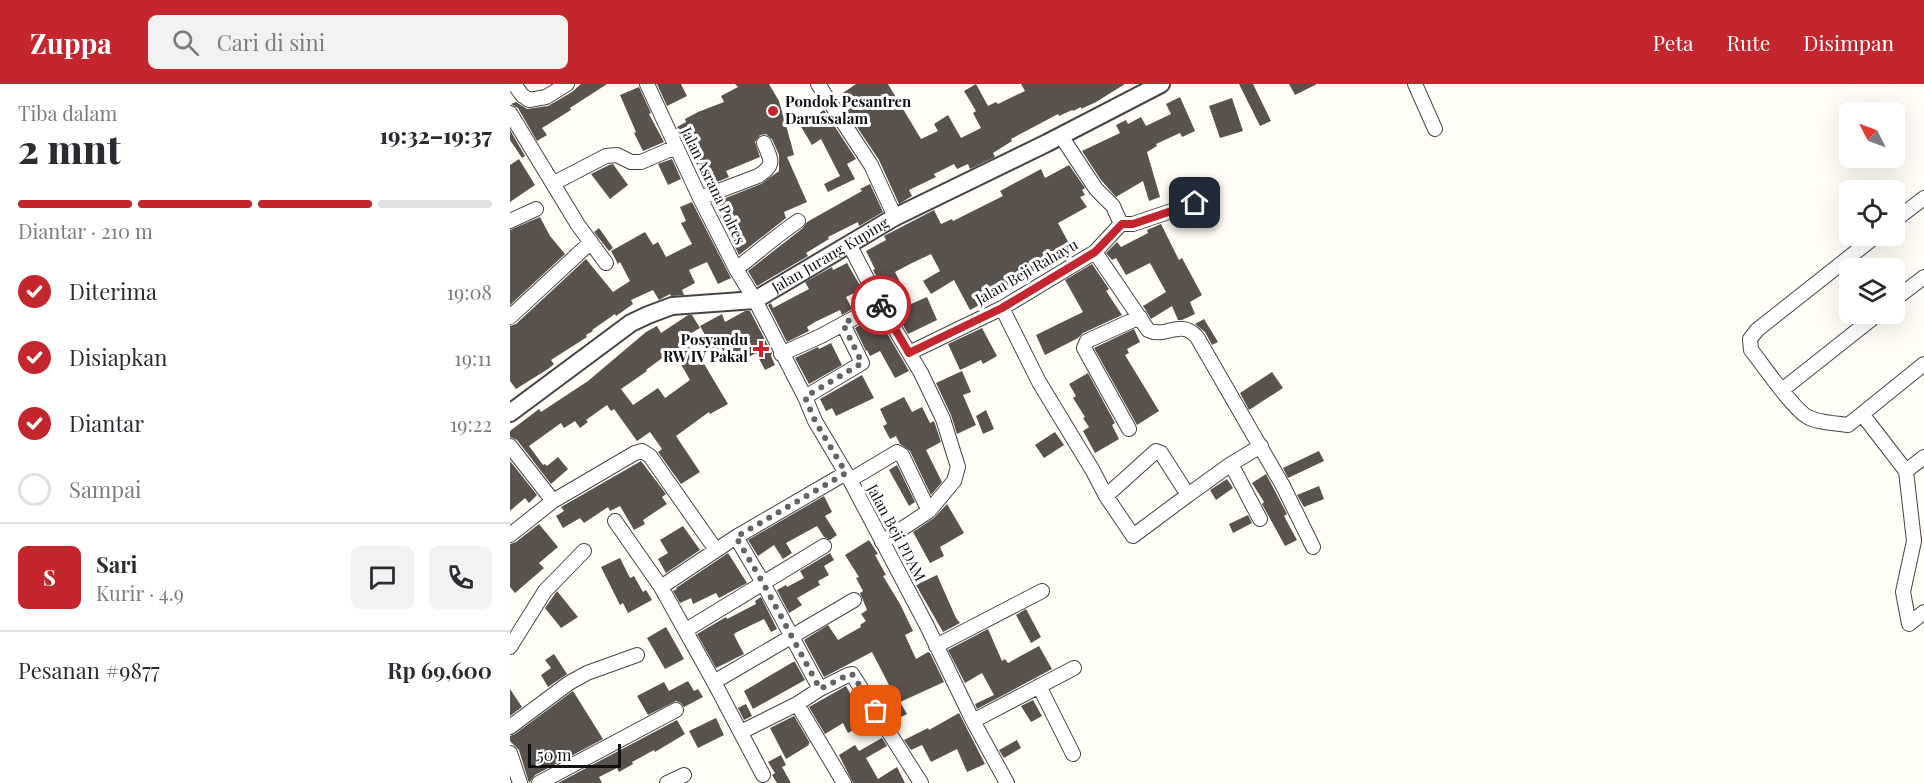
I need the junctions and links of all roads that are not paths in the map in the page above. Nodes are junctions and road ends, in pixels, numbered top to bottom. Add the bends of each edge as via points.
1 (514, 84) edge
2 (567, 84) edge
3 (647, 84) edge
4 (818, 84) edge
5 (1415, 84) edge
6 (1158, 86) edge
7 (510, 113) edge
8 (1435, 129) dead end
9 (1061, 136) junction
10 (764, 143) dead end
11 (676, 147) junction
12 (554, 183) junction
13 (700, 198) junction
14 (1924, 198) edge
15 (1195, 203) dead end
16 (536, 209) dead end
17 (1905, 213) edge
18 (895, 217) junction
19 (798, 220) dead end
20 (510, 221) edge
21 (1122, 224) junction
22 (591, 242) junction
23 (849, 244) junction
24 (1863, 246) edge
25 (1095, 252) junction
26 (606, 263) dead end
27 (736, 269) junction
28 (1924, 277) edge
29 (1905, 292) edge
30 (755, 300) junction
31 (880, 303) junction
32 (1002, 308) junction
33 (510, 316) edge
34 (1140, 317) junction
35 (843, 324) junction
36 (1865, 324) edge
37 (909, 353) junction
38 (781, 354) junction
39 (1924, 364) edge
40 (1782, 390) junction
41 (805, 397) junction
42 (510, 413) edge
43 (1862, 414) junction
44 (1129, 429) dead end
45 (510, 446) edge
46 (1261, 446) junction
47 (1924, 457) edge
48 (1231, 464) junction
49 (1906, 471) junction
50 (848, 477) junction
51 (1188, 495) junction
52 (1106, 496) junction
53 (553, 501) junction
54 (929, 511) junction
55 (1260, 519) dead end
56 (615, 521) dead end
57 (510, 535) edge
58 (736, 537) junction
59 (1919, 537) edge
60 (882, 542) junction
61 (824, 546) dead end
62 (1312, 548) dead end
63 (716, 550) junction
64 (584, 551) dead end
65 (763, 583) junction
66 (661, 587) junction
67 (1042, 591) dead end
68 (854, 600) dead end
69 (1924, 612) edge
70 (686, 630) junction
71 (792, 636) junction
72 (936, 646) junction
73 (510, 647) edge
74 (637, 655) dead end
75 (1074, 668) dead end
76 (714, 682) junction
77 (1039, 686) junction
78 (820, 689) junction
79 (797, 704) junction
80 (676, 710) dead end
81 (973, 721) junction
82 (510, 727) edge
83 (741, 732) junction
84 (510, 753) edge
85 (1073, 754) dead end
86 (684, 775) dead end
87 (763, 775) dead end
88 (515, 777) edge
89 (539, 783) edge
90 (667, 783) edge
91 (844, 783) edge
92 (921, 783) edge
93 (1006, 783) edge

1 - 2 street via 529,100 546,97
3 - 11 street, Jalan Asrana Polres
4 - 18 street via 871,165
5 - 8 street
6 - 9 street, Jalan Jurang Kuping
7 - 12 street
9 - 18 street, Jalan Jurang Kuping
9 - 21 street
10 - 13 street via 772,160 766,171
11 - 12 street via 640,162 606,156
11 - 13 street, Jalan Asrana Polres
12 - 22 street
13 - 27 street, Jalan Asrana Polres
14 - 17 street
15 - 21 street via 1133,224
16 - 20 street
18 - 23 street, Jalan Jurang Kuping
19 - 27 street
21 - 25 street, Jalan Beji Rahayu
22 - 26 street
22 - 33 street
23 - 30 street, Jalan Jurang Kuping
23 - 31 street
24 - 40 street via 1750,339 1751,350
25 - 32 street, Jalan Beji Rahayu
25 - 34 street
27 - 30 street, Jalan Asrana Polres
28 - 29 street
30 - 38 street, Jalan Beji PDAM
30 - 42 street, Jalan Jurang Kuping via 672,306 648,315
31 - 35 street
31 - 37 street
32 - 37 street, Jalan Beji Rahayu
32 - 52 street via 1039,382
34 - 44 street via 1087,341 1084,348
34 - 46 street via 1151,332 1185,328 1192,331
35 - 38 street
35 - 41 street via 862,363
36 - 40 street
37 - 54 street via 943,419 958,467 954,481
38 - 41 street, Jalan Beji PDAM
39 - 43 street
40 - 43 street via 1807,417 1848,425
41 - 50 street, Jalan Beji PDAM
43 - 49 street
45 - 53 street
46 - 48 street
46 - 62 street
47 - 49 street
48 - 51 street
48 - 55 street
49 - 59 street
50 - 54 street via 895,452 900,453
50 - 58 street
50 - 60 street, Jalan Beji PDAM
51 - 52 street via 1133,536
51 - 52 street via 1156,451
53 - 57 street
53 - 63 street via 642,451 650,456
54 - 60 street
56 - 66 street
58 - 63 street
58 - 65 street
59 - 69 street via 1903,592 1909,624
60 - 72 street, Jalan Beji PDAM
61 - 65 street
63 - 66 street
64 - 73 street via 545,591
65 - 70 street
65 - 71 street
66 - 70 street
67 - 72 street
68 - 71 street
70 - 76 street
71 - 76 street
71 - 78 street
72 - 81 street, Jalan Beji PDAM
74 - 82 street via 586,673
75 - 77 street
76 - 83 street
77 - 81 street
77 - 85 street
78 - 79 street
78 - 92 street via 854,675
79 - 83 street
79 - 91 street
80 - 89 street
81 - 93 street, Jalan Beji PDAM
83 - 87 street
84 - 88 street
86 - 90 street

